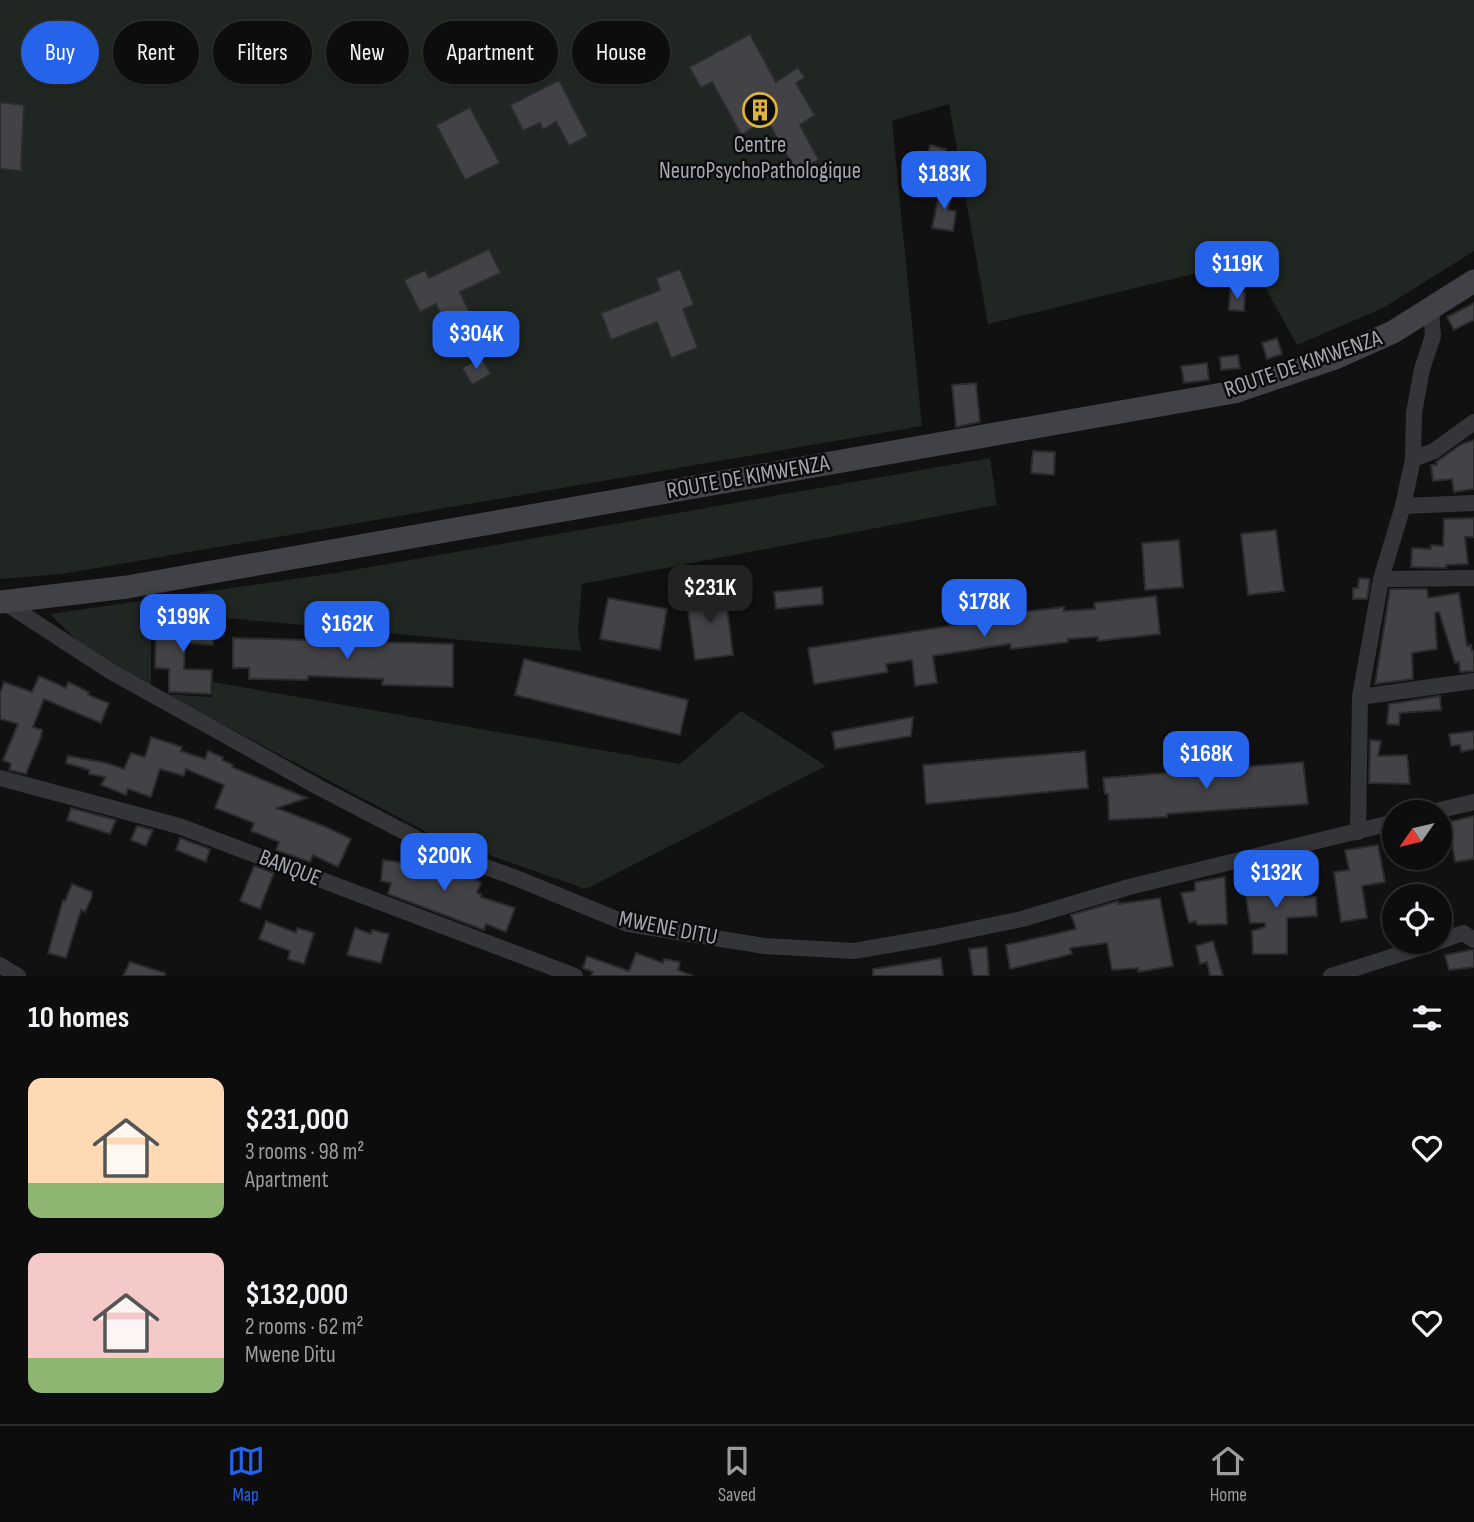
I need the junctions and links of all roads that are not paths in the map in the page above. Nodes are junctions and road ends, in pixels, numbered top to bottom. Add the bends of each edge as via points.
1 (1474, 281) edge
2 (1431, 310) junction
3 (1474, 422) edge
4 (1413, 459) junction
5 (1474, 503) edge
6 (1403, 506) junction
7 (1381, 579) junction
8 (1474, 579) edge
9 (2, 602) edge
10 (1474, 681) edge
11 (1360, 697) junction
12 (0, 778) edge
13 (1474, 802) edge
14 (1452, 807) edge
15 (1382, 826) edge
16 (1358, 832) junction
17 (1452, 937) edge
18 (1474, 940) edge
19 (1399, 954) edge
20 (0, 965) edge
21 (18, 976) edge
22 (575, 976) edge
23 (1331, 976) edge

1 - 2 street, ROUTE DE KIMWENZA
2 - 4 street via 1433,336 1414,413
2 - 9 street, ROUTE DE KIMWENZA via 1335,358 1234,392 140,584
3 - 4 street via 1434,451
4 - 6 street
5 - 6 street
6 - 7 street
7 - 8 street
7 - 11 street
9 - 16 street, MWENE DITU via 110,671 437,849 628,924 765,946 861,950 1022,919 1129,887
10 - 11 street
11 - 16 street
12 - 22 street, BANQUE via 179,826
13 - 14 street
15 - 16 street, MWENE DITU
17 - 18 street via 1463,933
19 - 23 street
20 - 21 street

